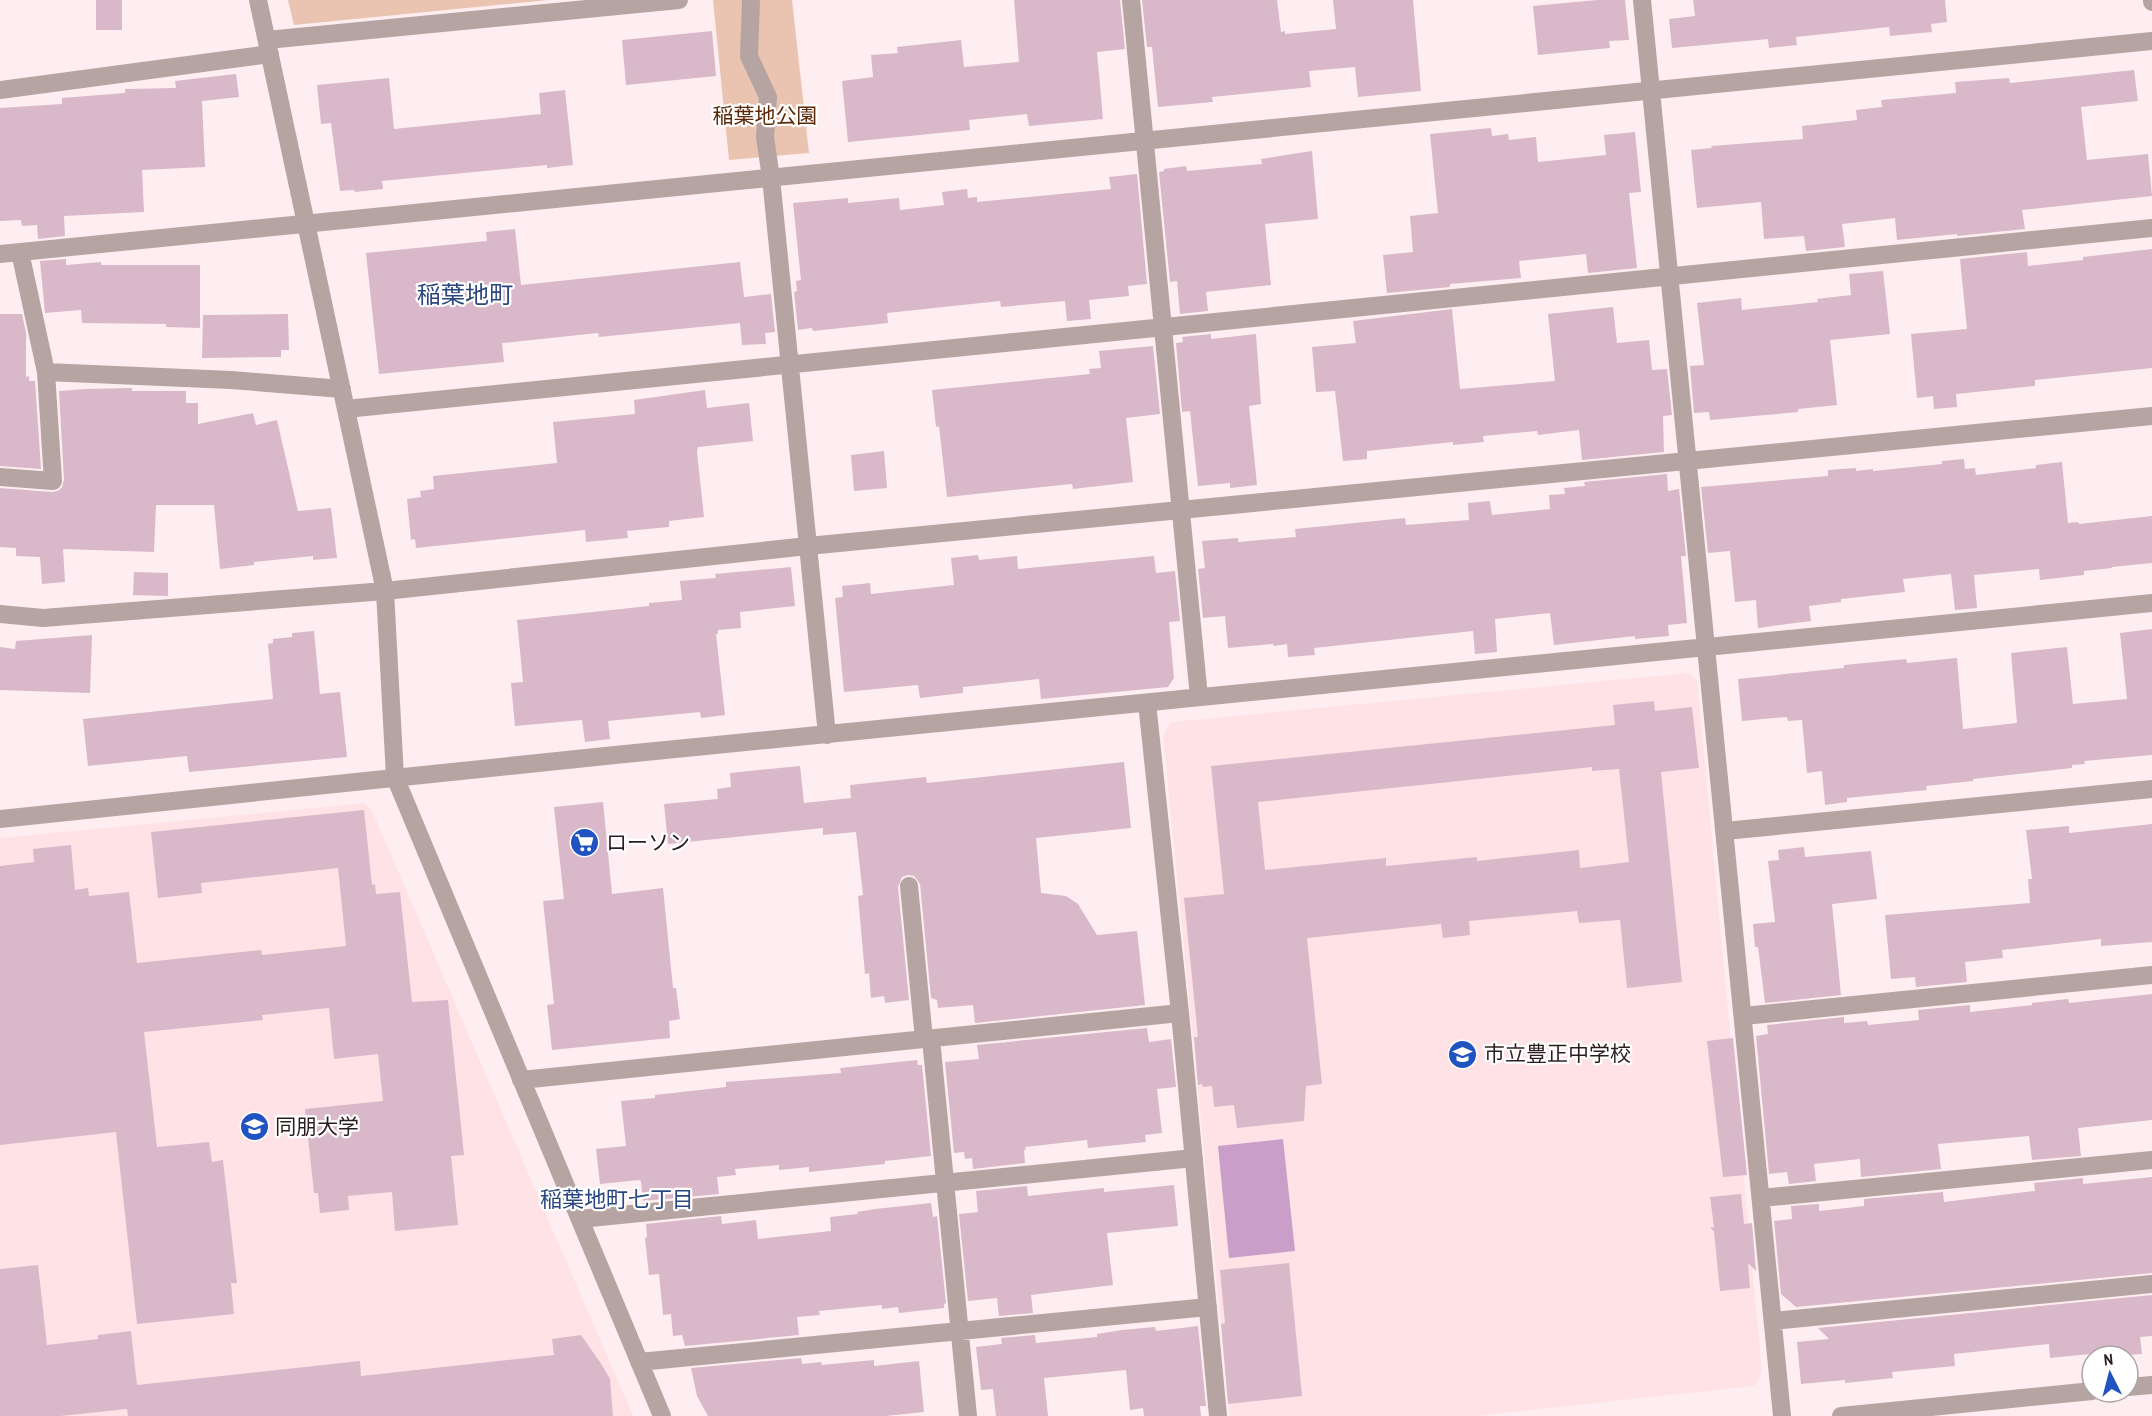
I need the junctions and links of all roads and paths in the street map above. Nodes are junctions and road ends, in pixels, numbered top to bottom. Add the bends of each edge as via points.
1 (258, 0) edge
2 (679, 0) edge
3 (751, 0) edge
4 (1131, 0) edge
5 (1642, 0) edge
6 (2152, 41) edge
7 (269, 47) junction
8 (0, 90) edge
9 (1651, 90) junction
10 (1145, 140) junction
11 (771, 178) junction
12 (306, 224) junction
13 (2152, 228) edge
14 (20, 252) junction
15 (0, 254) edge
16 (1669, 277) junction
17 (1163, 328) junction
18 (790, 365) junction
19 (46, 372) junction
20 (342, 389) junction
21 (346, 409) junction
22 (2152, 416) edge
23 (1687, 461) junction
24 (0, 477) edge
25 (1181, 511) junction
26 (808, 546) junction
27 (385, 591) junction
28 (2152, 603) edge
29 (0, 614) edge
30 (1707, 647) junction
31 (1199, 697) junction
32 (1147, 703) junction
33 (827, 735) junction
34 (395, 777) junction
35 (2152, 789) edge
36 (0, 819) edge
37 (1725, 831) junction
38 (909, 886) dead end
39 (2152, 975) edge
40 (1180, 1013) junction
41 (1743, 1016) junction
42 (927, 1039) junction
43 (521, 1080) junction
44 (1194, 1158) junction
45 (2152, 1160) edge
46 (946, 1183) junction
47 (1761, 1198) junction
48 (580, 1219) junction
49 (2152, 1284) edge
50 (1208, 1307) junction
51 (1773, 1321) junction
52 (960, 1331) junction
53 (639, 1362) junction
54 (2080, 1392) edge
55 (662, 1416) edge
56 (968, 1416) edge
57 (1218, 1416) edge
58 (1782, 1416) edge
59 (1841, 1416) edge

1 - 7 street
2 - 7 street
3 - 11 street via 749,56 768,97 765,137
4 - 10 street
5 - 9 street
6 - 9 street
7 - 8 street
7 - 12 street
9 - 10 street
9 - 16 street
10 - 11 street
10 - 17 street
11 - 12 street
11 - 18 street
12 - 14 street
12 - 20 street
13 - 16 street
14 - 15 street
14 - 19 street
16 - 17 street
16 - 23 street
17 - 18 street
17 - 25 street
18 - 21 street
18 - 26 street
19 - 20 street
19 - 24 street via 53,481
20 - 21 street
21 - 27 street
22 - 23 street
23 - 25 street
23 - 30 street
25 - 26 street
25 - 31 street
26 - 27 street
26 - 33 street
27 - 29 street via 43,618
27 - 34 street
28 - 30 street
30 - 31 street
30 - 37 street
31 - 32 street
32 - 33 street
32 - 40 street
33 - 34 street
34 - 36 street
34 - 43 street
35 - 37 street
37 - 41 street
38 - 42 street
39 - 41 street
40 - 42 street
40 - 44 street
41 - 47 street
42 - 43 street
42 - 46 street
43 - 48 street
44 - 46 street
44 - 50 street
45 - 47 street
46 - 48 street
46 - 52 street
47 - 51 street
48 - 53 street
49 - 51 street
50 - 52 street
50 - 57 street
51 - 58 street
52 - 53 street
52 - 56 street
53 - 55 street
54 - 59 street

